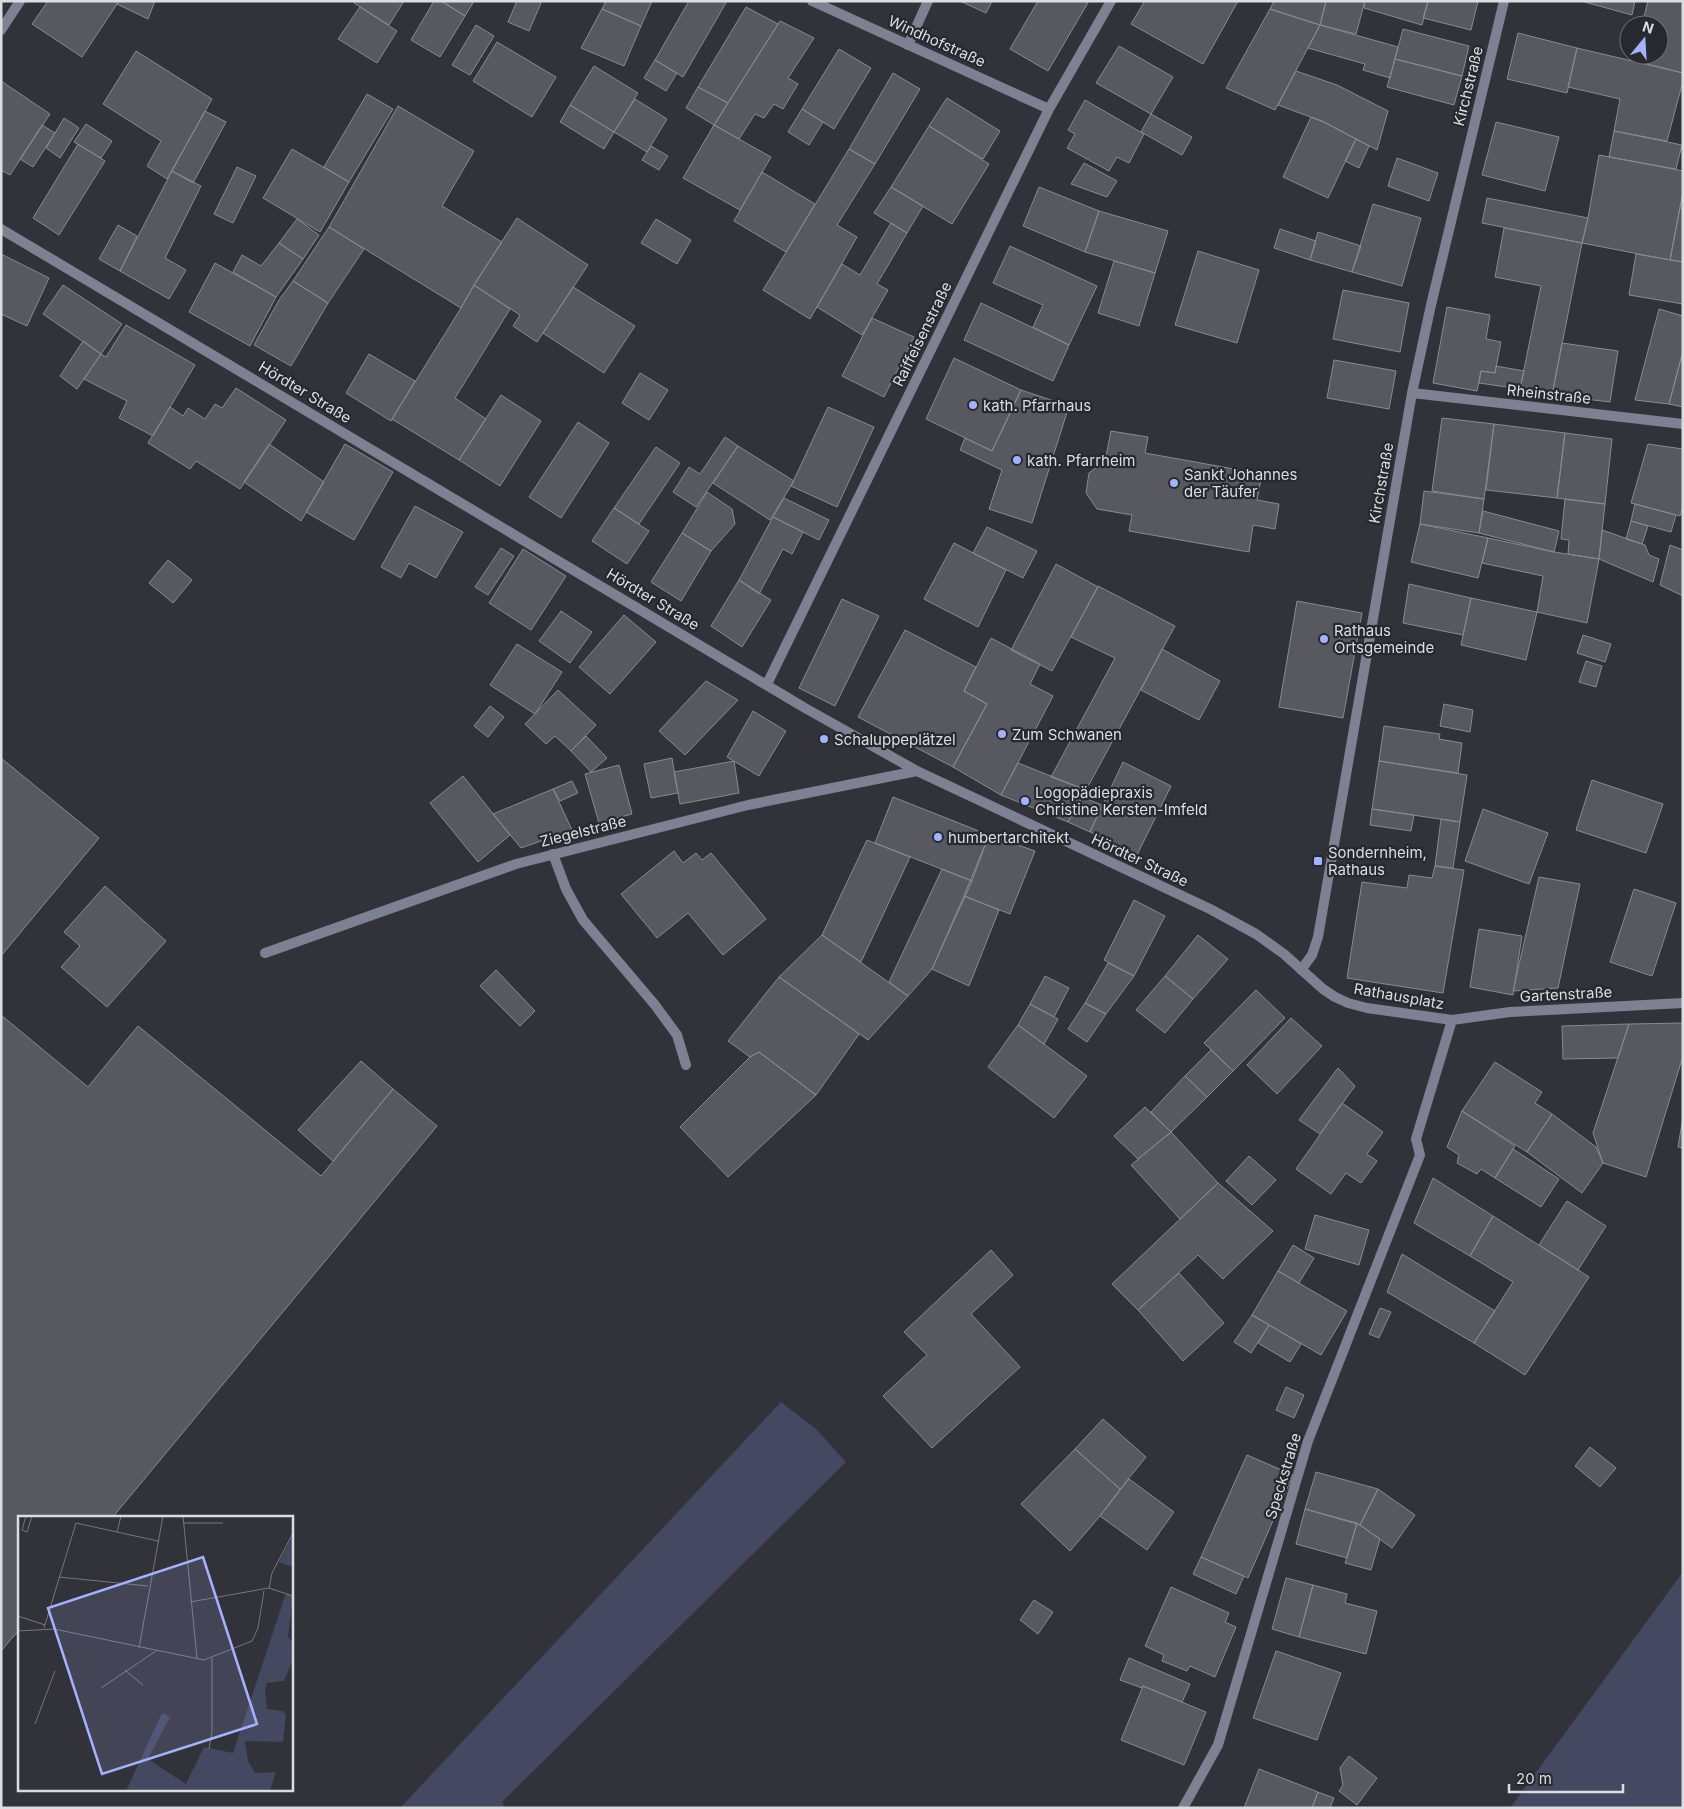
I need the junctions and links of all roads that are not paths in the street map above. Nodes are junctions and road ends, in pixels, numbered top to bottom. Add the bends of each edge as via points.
1 (20, 1) edge
2 (812, 1) edge
3 (928, 1) edge
4 (1111, 1) edge
5 (1504, 1) edge
6 (1, 30) edge
7 (908, 45) junction
8 (1049, 109) junction
9 (1, 229) edge
10 (1412, 393) junction
11 (1683, 424) edge
12 (767, 684) junction
13 (917, 771) junction
14 (553, 854) junction
15 (265, 953) dead end
16 (1301, 970) junction
17 (1683, 1002) edge
18 (1452, 1020) junction
19 (686, 1064) dead end
20 (1420, 1154) joint
21 (1183, 1808) edge

1 - 6 street
2 - 7 street, Windhofstraße
3 - 7 street
4 - 8 street, Raiffeisenstraße
5 - 10 street, Kirchstraße
7 - 8 street, Windhofstraße
8 - 12 street, Raiffeisenstraße
9 - 12 street, Hördter Straße
10 - 11 street, Rheinstraße
10 - 16 street, Kirchstraße via 1318,938
12 - 13 street, Hördter Straße
13 - 14 street, Ziegelstraße via 748,805
13 - 16 street, Hördter Straße via 1210,909 1256,934
14 - 15 street, Ziegelstraße via 516,864
14 - 19 street via 566,889 583,920 677,1035
16 - 18 street, Rathausplatz via 1323,989 1348,1003
17 - 18 street, Gartenstraße via 1510,1012
18 - 20 street, Rathausplatz via 1416,1139
20 - 21 street, Speckstraße via 1308,1441 1218,1745

